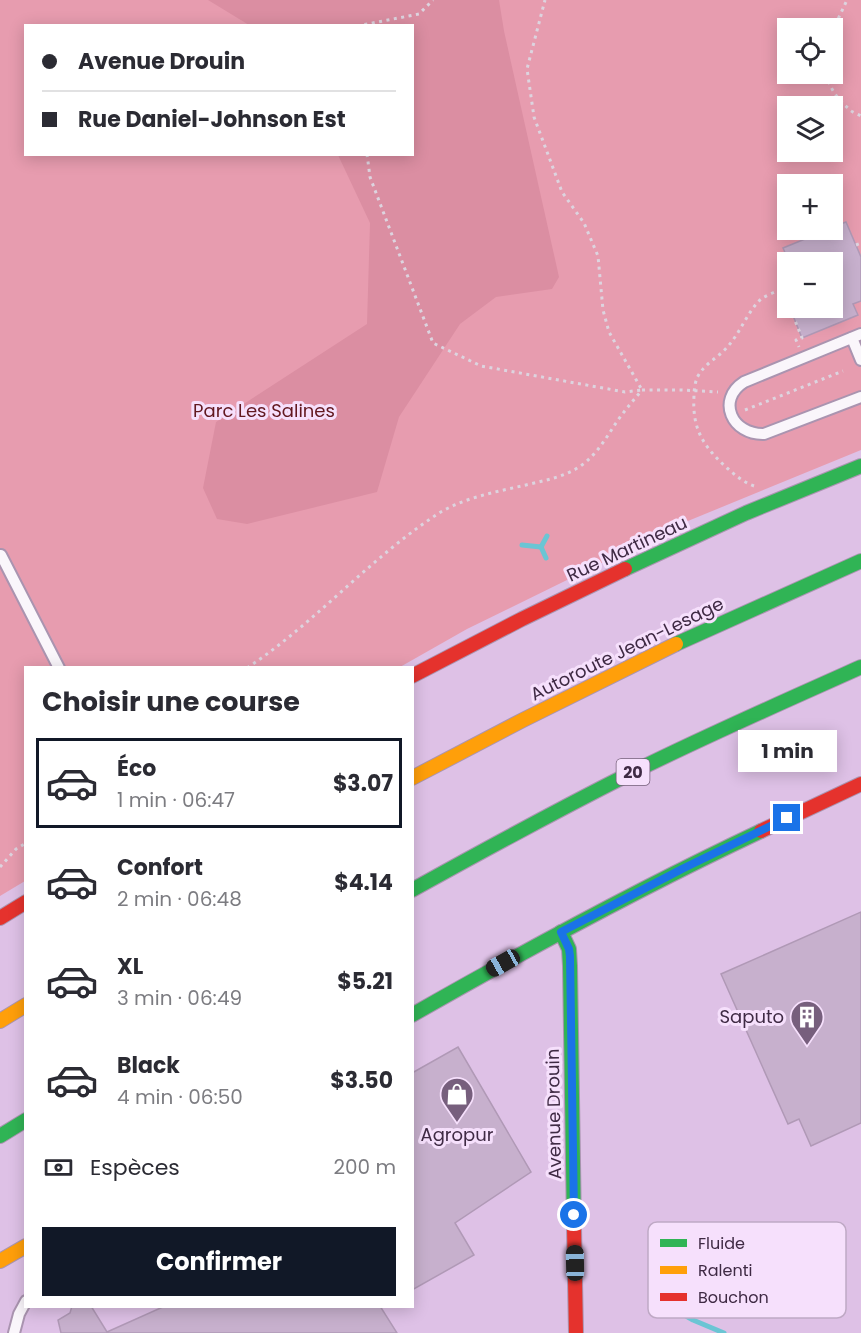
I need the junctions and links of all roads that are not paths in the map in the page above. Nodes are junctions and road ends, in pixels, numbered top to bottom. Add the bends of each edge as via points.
1 (856, 336) edge
2 (861, 360) edge
3 (861, 397) edge
4 (861, 466) edge
5 (1, 555) edge
6 (861, 561) edge
7 (58, 666) edge
8 (861, 667) edge
9 (414, 675) edge
10 (414, 777) edge
11 (861, 784) edge
12 (414, 889) edge
13 (24, 904) edge
14 (0, 918) edge
15 (561, 932) junction
16 (24, 1006) edge
17 (414, 1014) edge
18 (0, 1021) edge
19 (24, 1121) edge
20 (0, 1136) edge
21 (24, 1251) edge
22 (0, 1261) edge
23 (24, 1304) edge
24 (14, 1333) edge
25 (576, 1333) edge

1 - 2 lane
1 - 3 lane via 744,382 731,395 730,408 739,427 764,434
4 - 9 main road, Rue Martineau via 640,562
5 - 7 lane
6 - 10 main road, Autoroute Jean-Lesage via 626,668
8 - 12 main road, 20 via 628,775
11 - 15 main road
13 - 14 main road
15 - 17 main road
15 - 25 main road, Avenue Drouin via 569,949 570,966
16 - 18 main road
19 - 20 main road
21 - 22 main road
23 - 24 lane

